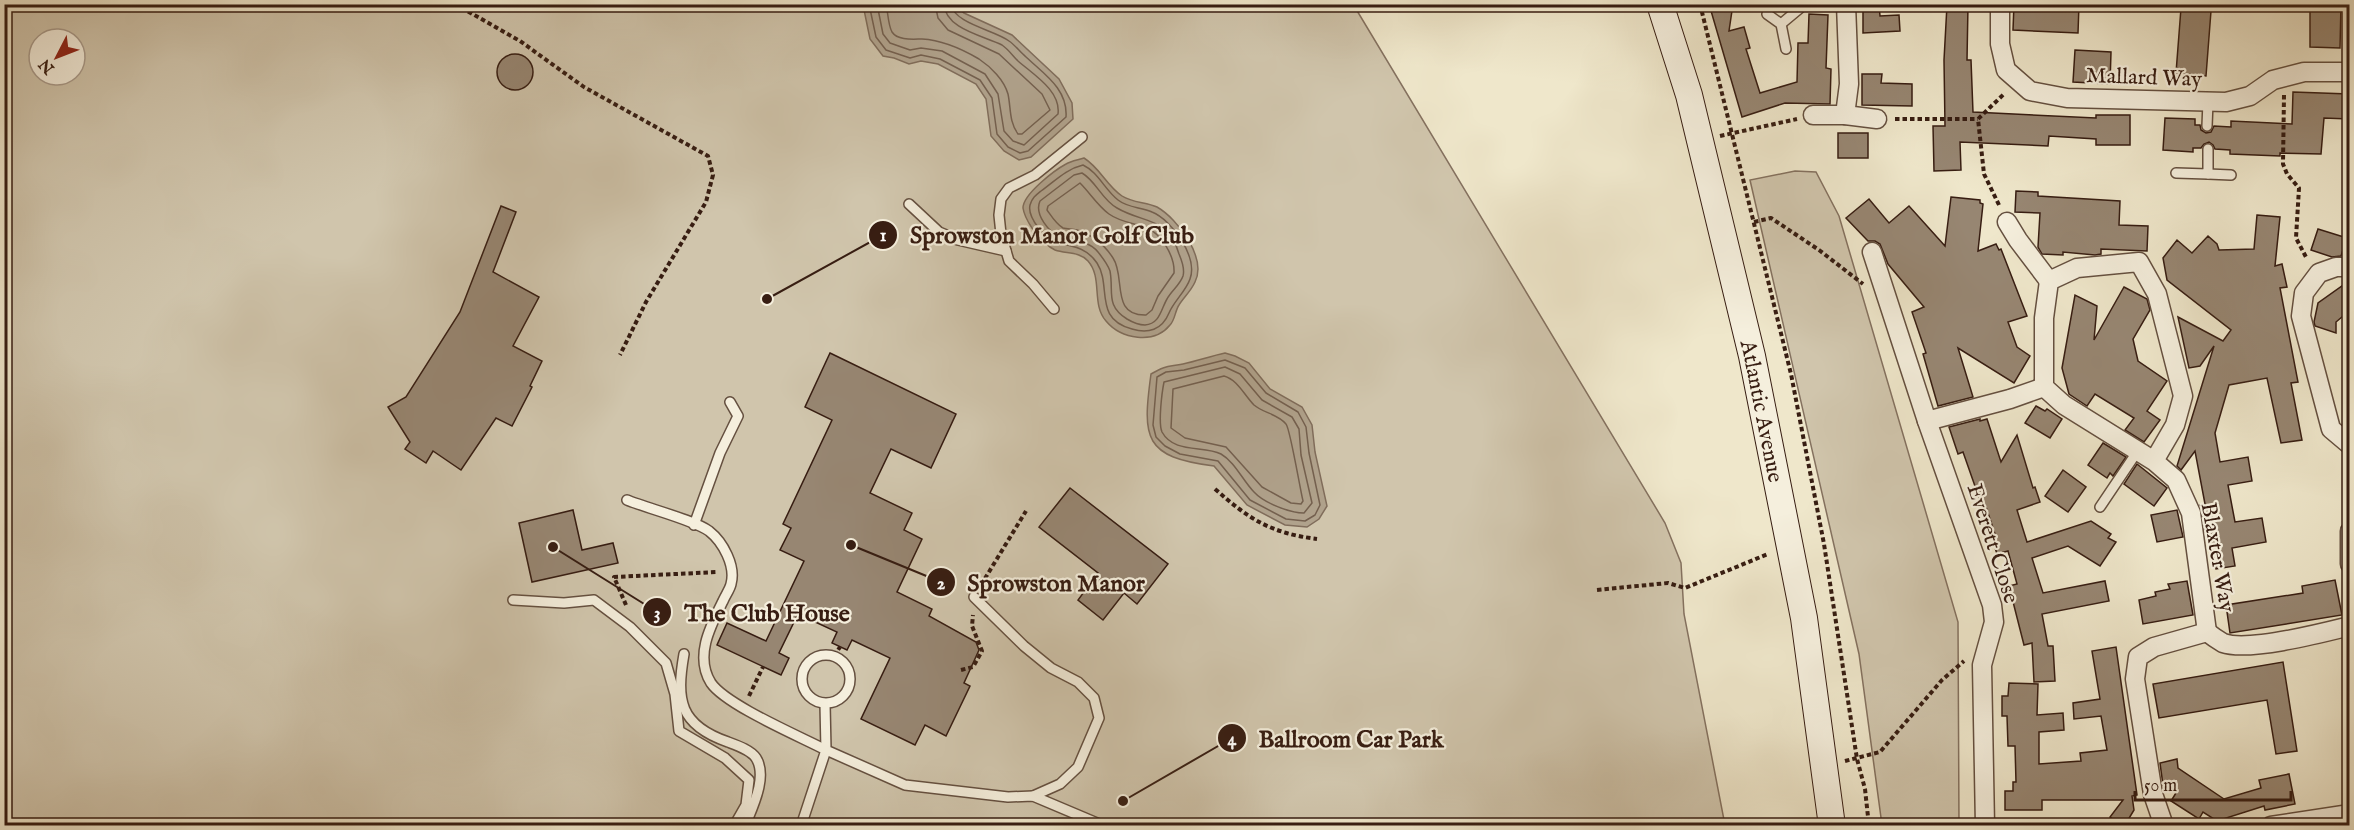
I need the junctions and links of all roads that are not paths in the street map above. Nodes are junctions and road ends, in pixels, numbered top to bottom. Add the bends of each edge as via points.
1 (1660, 4) edge
2 (1805, 4) edge
3 (1846, 4) edge
4 (2000, 4) edge
5 (1767, 14) dead end
6 (1781, 24) junction
7 (1786, 49) dead end
8 (2349, 72) edge
9 (2208, 102) junction
10 (1813, 115) road end
11 (1845, 115) junction
12 (1877, 119) road end
13 (2207, 126) dead end
14 (1082, 137) dead end
15 (2208, 149) dead end
16 (2176, 172) dead end
17 (2208, 174) junction
18 (2231, 175) dead end
19 (909, 204) dead end
20 (2007, 222) road end
21 (1006, 251) junction
22 (1872, 252) dead end
23 (2349, 267) edge
24 (2049, 281) junction
25 (1054, 309) dead end
26 (2044, 387) junction
27 (730, 402) dead end
28 (1927, 421) junction
29 (2349, 445) edge
30 (2137, 452) junction
31 (2154, 461) junction
32 (627, 500) dead end
33 (2100, 507) dead end
34 (694, 525) junction
35 (2349, 531) edge
36 (2349, 564) edge
37 (974, 597) road end
38 (513, 600) dead end
39 (2349, 626) edge
40 (2207, 632) junction
41 (684, 654) dead end
42 (825, 704) junction
43 (826, 750) junction
44 (1033, 796) junction
45 (2349, 814) edge
46 (734, 825) edge
47 (745, 825) edge
48 (801, 825) edge
49 (1104, 825) edge
50 (1832, 825) edge
51 (1984, 825) edge
52 (2164, 825) edge
53 (2271, 825) edge

1 - 50 street, Atlantic Avenue via 1689,95 1752,356 1804,618
2 - 6 lane
3 - 11 street via 1849,84
4 - 9 street, Mallard Way via 2000,44 2006,70 2030,92 2067,98
5 - 6 lane
6 - 7 lane
8 - 9 street, Mallard Way via 2304,72 2273,80 2250,96
9 - 13 lane
10 - 11 street
11 - 12 street
14 - 21 lane via 1035,175 1009,188 1001,199 1000,234
15 - 17 lane
16 - 17 lane
17 - 18 lane
19 - 21 lane via 939,232
20 - 24 street
21 - 25 lane via 1009,261
22 - 28 street, Everett Close
23 - 29 street via 2319,273 2304,293 2301,316 2331,429
24 - 26 street via 2045,299
24 - 31 street via 2077,268 2139,262 2157,294 2183,396 2175,425
26 - 28 street
26 - 30 street, Blaxter Way via 2064,405
27 - 34 lane via 738,416
28 - 51 street, Everett Close via 1992,605 1994,622 1982,665
30 - 31 street, Blaxter Way
30 - 33 lane
31 - 40 street, Blaxter Way via 2176,480 2191,513
32 - 34 lane
34 - 43 lane via 722,544 732,583 704,648 711,682 724,698
35 - 36 street
37 - 44 lane via 1024,646 1051,668 1078,682 1094,698 1099,718 1078,767 1060,784
38 - 46 lane via 594,600 630,627 666,663 680,731 725,758 749,780 746,805
39 - 40 street via 2253,645 2224,643
40 - 52 street, Blaxter Way via 2154,647 2138,657 2135,679 2153,794
41 - 47 lane via 679,683 683,707 692,721 711,736 740,746 756,757 759,779
42 - 42 lane via 840,700 849,688 849,673 834,656 817,656 801,675 809,698
42 - 43 lane
43 - 44 lane via 905,785 1008,797
43 - 48 lane
44 - 49 lane
45 - 53 street

